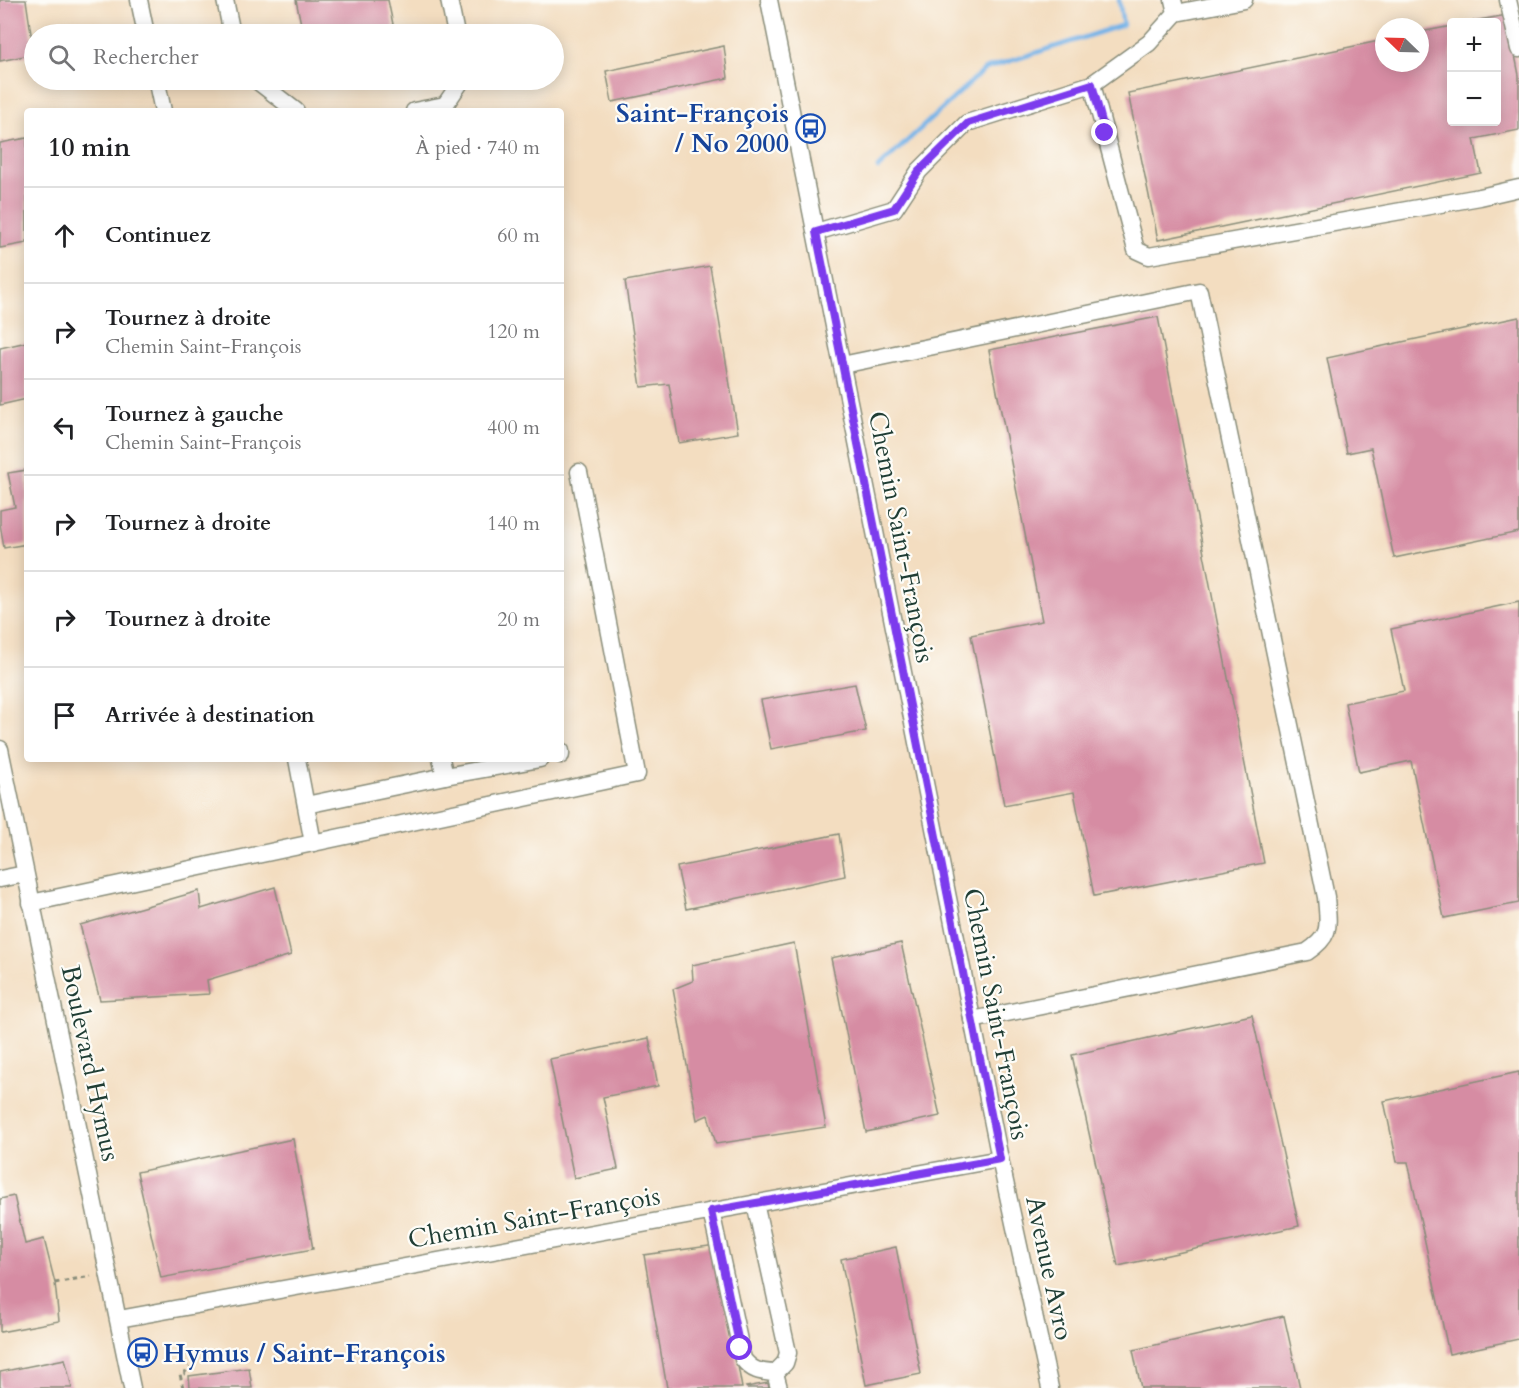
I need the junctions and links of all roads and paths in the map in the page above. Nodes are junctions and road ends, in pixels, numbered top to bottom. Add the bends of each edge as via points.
1 (139, 0) edge
2 (225, 0) edge
3 (449, 0) edge
4 (769, 0) edge
5 (1245, 0) edge
6 (1508, 0) edge
7 (1174, 6) edge
8 (144, 24) edge
9 (230, 24) edge
10 (454, 24) edge
11 (1519, 49) edge
12 (1092, 84) junction
13 (162, 90) edge
14 (269, 90) edge
15 (456, 90) edge
16 (163, 108) edge
17 (292, 108) edge
18 (446, 108) edge
19 (1519, 188) edge
20 (816, 232) junction
21 (842, 365) junction
22 (579, 472) dead end
23 (1, 755) edge
24 (298, 762) edge
25 (504, 762) edge
26 (443, 767) edge
27 (306, 805) junction
28 (313, 843) junction
29 (25, 874) junction
30 (0, 879) edge
31 (31, 903) junction
32 (972, 1020) junction
33 (1000, 1159) junction
34 (756, 1203) junction
35 (711, 1211) junction
36 (91, 1276) dead end
37 (55, 1283) dead end
38 (119, 1319) junction
39 (189, 1366) dead end
40 (777, 1380) edge
41 (132, 1388) edge
42 (183, 1388) edge
43 (1050, 1388) edge

1 - 8 street
2 - 9 street
3 - 10 street
4 - 20 street, Chemin Saint-François
5 - 7 street
6 - 11 street
7 - 12 street via 1149,44
12 - 19 street via 1136,250 1149,256
12 - 20 street via 968,123 919,171 894,209
13 - 16 street
14 - 17 street
15 - 18 street
20 - 21 street, Chemin Saint-François
21 - 32 street, Chemin Saint-François
21 - 32 street via 1199,291 1326,897 1328,927 1322,942 1307,952
22 - 28 street via 637,774
23 - 29 street, Boulevard Hymus
24 - 27 street
25 - 26 street
26 - 27 street
27 - 28 street
28 - 31 street
29 - 30 street
29 - 31 street, Boulevard Hymus
31 - 38 street, Boulevard Hymus
32 - 33 street, Chemin Saint-François
33 - 34 street, Chemin Saint-François
33 - 43 street, Avenue Avro
34 - 35 street, Chemin Saint-François
34 - 40 street via 788,1353
35 - 38 street, Chemin Saint-François
35 - 40 street via 742,1359 749,1367
36 - 37 path
38 - 41 street, Boulevard Hymus
39 - 42 path via 180,1374

